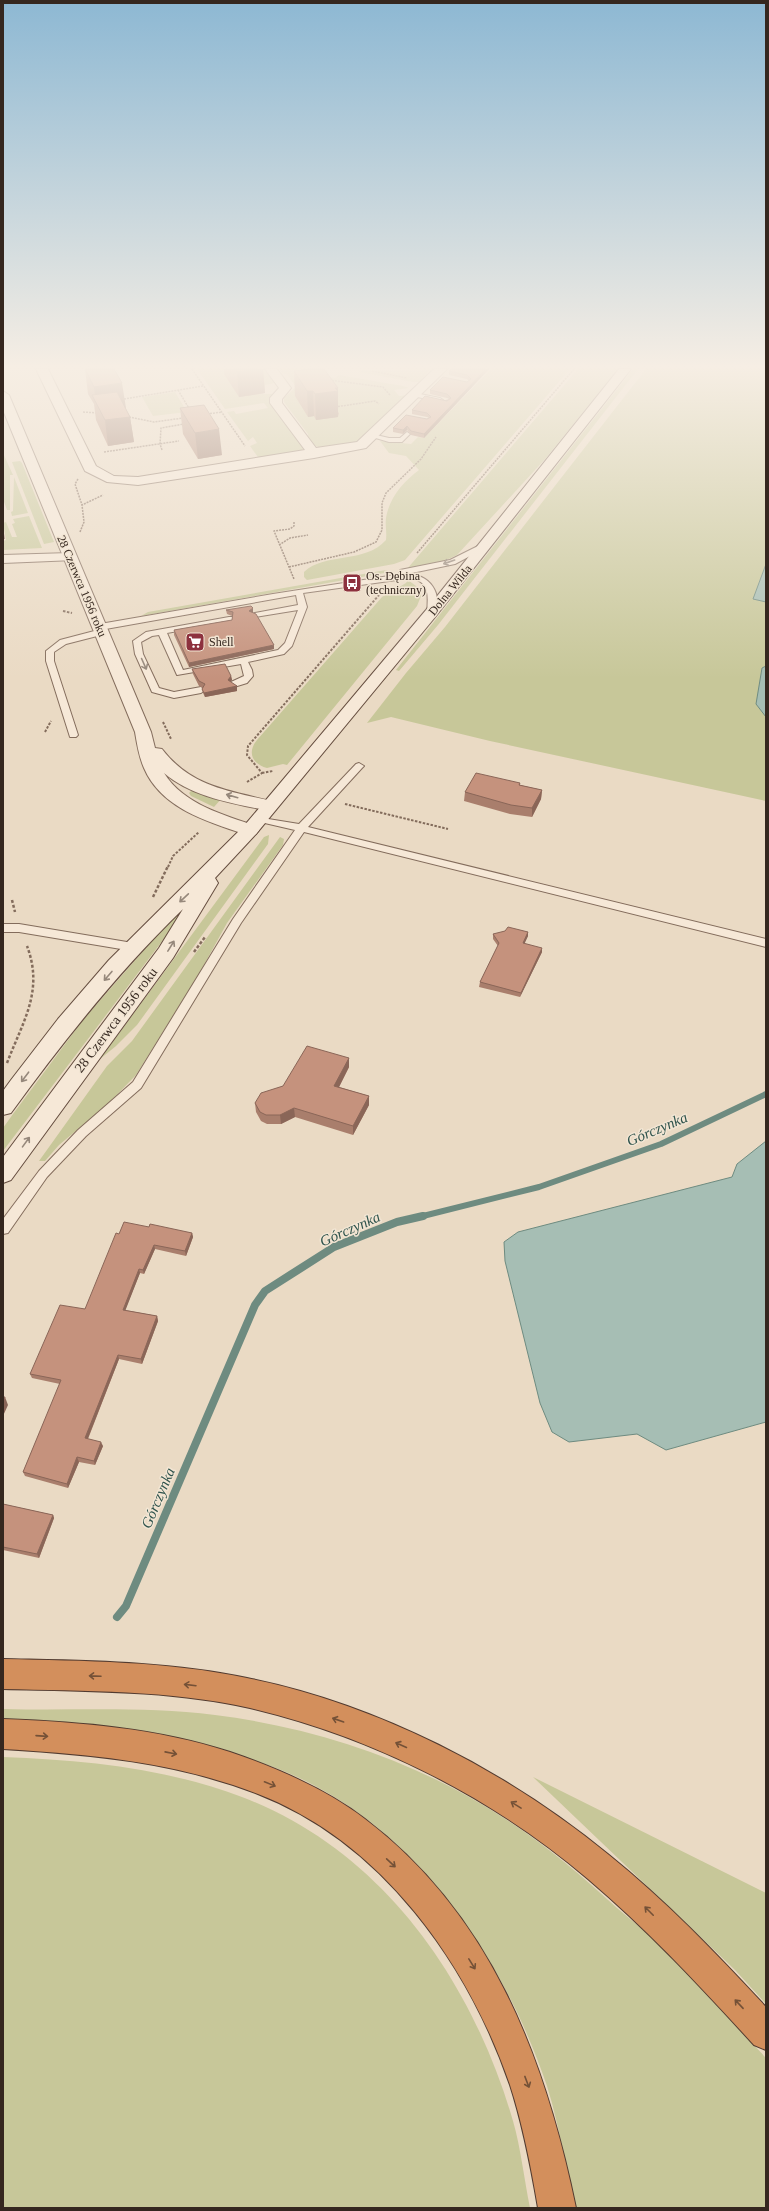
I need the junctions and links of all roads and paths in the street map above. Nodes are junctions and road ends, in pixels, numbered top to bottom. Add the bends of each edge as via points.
1 (35, 472) edge
2 (95, 472) edge
3 (196, 472) edge
4 (406, 472) edge
5 (486, 472) edge
6 (543, 472) edge
7 (79, 477) dead end
8 (107, 493) dead end
9 (82, 505) junction
10 (294, 522) dead end
11 (308, 535) dead end
12 (78, 536) dead end
13 (279, 545) junction
14 (485, 546) junction
15 (70, 557) junction
16 (412, 558) dead end
17 (3, 559) edge
18 (289, 568) junction
19 (362, 582) junction
20 (385, 591) dead end
21 (299, 592) junction
22 (303, 607) junction
23 (63, 611) dead end
24 (189, 612) junction
25 (430, 614) junction
26 (255, 615) edge
27 (77, 616) dead end
28 (229, 619) edge
29 (196, 626) junction
30 (101, 630) junction
31 (162, 632) junction
32 (243, 661) junction
33 (234, 684) edge
34 (202, 690) edge
35 (143, 732) junction
36 (73, 735) dead end
37 (359, 766) dead end
38 (232, 796) junction
39 (327, 800) junction
40 (259, 819) junction
41 (301, 828) junction
42 (448, 829) dead end
43 (222, 861) junction
44 (12, 900) dead end
45 (3, 928) edge
46 (19, 928) junction
47 (766, 943) edge
48 (133, 946) junction
49 (6, 1065) dead end
50 (3, 1106) edge
51 (3, 1174) edge
52 (3, 1229) edge
53 (3, 1674) edge
54 (3, 1734) edge
55 (766, 2032) edge
56 (556, 2208) edge

1 - 15 street, 28 Czerwca 1956 roku
2 - 3 street via 102,478 138,481
4 - 18 path via 393,483 385,495 381,517 382,534 374,544 357,552
5 - 16 path
6 - 14 street, Dolna Wilda
7 - 9 path via 75,484
8 - 9 path
9 - 12 path via 84,522
10 - 13 path via 292,528 274,531
11 - 13 path via 290,538
13 - 18 path
14 -> 19 lane via 445,564
14 - 25 street, Dolna Wilda
15 - 17 street
15 - 30 street, 28 Czerwca 1956 roku
18 - 21 path
19 - 21 lane
19 - 25 lane via 400,577 420,578 430,585 433,591
20 - 38 path via 339,640 248,746 247,755 262,773 248,781
21 - 22 lane
21 - 24 lane
22 - 26 lane
22 - 32 lane via 285,649
23 - 27 path
24 - 29 lane
24 - 30 lane
25 - 40 street, Dolna Wilda
28 - 29 lane
29 - 31 lane
30 - 35 street, 28 Czerwca 1956 roku
30 - 36 lane via 63,642 50,651 50,661
31 - 32 lane via 180,673
31 -> 34 lane via 149,634 136,643 155,690 174,695
32 - 33 lane via 250,674 244,681
38 -> 35 street, 28 Czerwca 1956 roku via 189,783 176,776 160,760
35 - 40 street, 28 Czerwca 1956 roku via 153,770 170,792 215,817
37 - 39 lane
38 - 40 street, 28 Czerwca 1956 roku
39 - 41 lane
39 - 42 path
40 - 41 lane
40 - 43 street, 28 Czerwca 1956 roku
41 - 47 lane
41 - 52 lane via 237,921 137,1084 82,1133 42,1174
43 -> 48 street, 28 Czerwca 1956 roku
51 -> 43 street, 28 Czerwca 1956 roku via 166,953
44 - 46 path
45 - 46 lane
46 - 48 lane
46 - 49 path via 32,954 34,991
48 -> 50 street, 28 Czerwca 1956 roku
55 -> 53 highway via 641,1903 595,1864 529,1813 451,1767 356,1726 315,1711 250,1693 107,1676
54 -> 56 highway via 141,1747 190,1757 234,1770 298,1796 376,1849 410,1880 431,1904 455,1936 478,1974 512,2043 531,2092 545,2145

